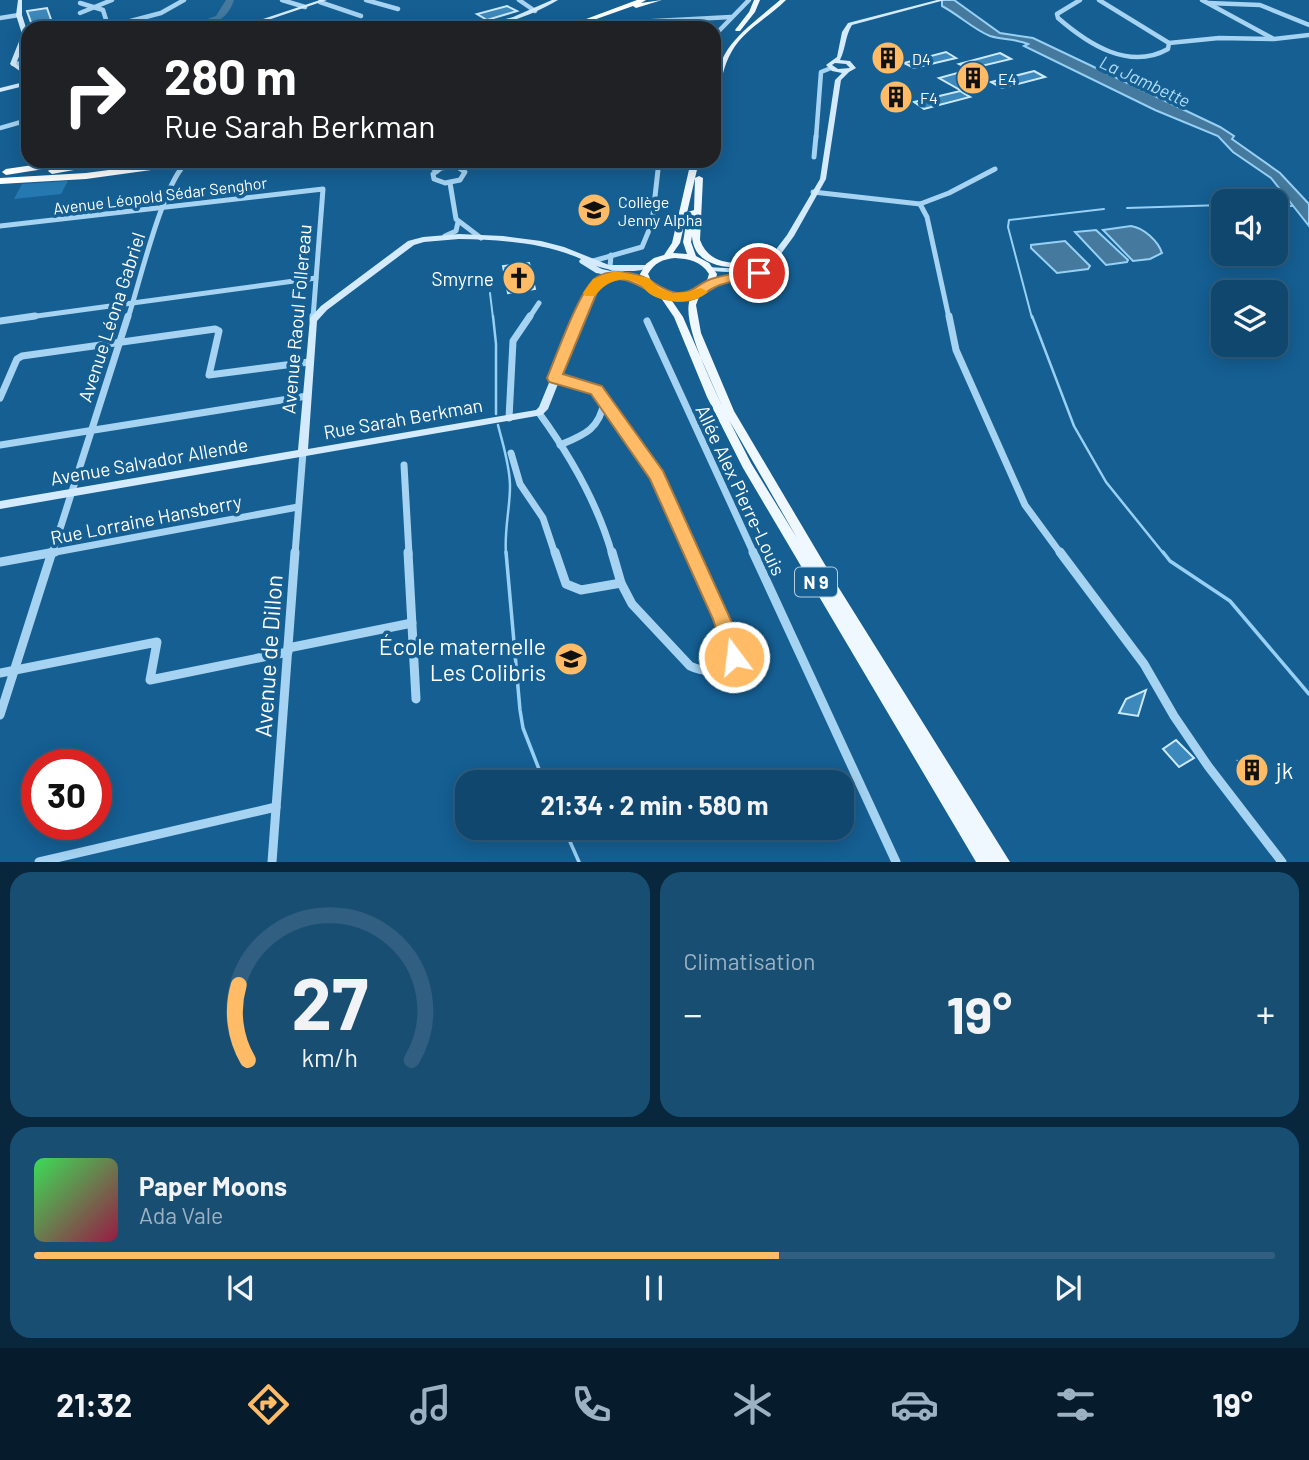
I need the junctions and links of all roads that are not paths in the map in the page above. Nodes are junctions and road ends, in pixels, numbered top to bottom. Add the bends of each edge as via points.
1 (20, 0) edge
2 (112, 0) edge
3 (184, 0) edge
4 (282, 0) edge
5 (366, 0) edge
6 (519, 0) edge
7 (556, 0) edge
8 (643, 0) edge
9 (656, 0) edge
10 (782, 0) edge
11 (942, 0) edge
12 (1080, 0) edge
13 (1099, 0) edge
14 (1202, 0) edge
15 (322, 1) edge
16 (80, 3) dead end
17 (758, 3) edge
18 (919, 3) edge
19 (1208, 3) junction
20 (93, 7) junction
21 (305, 7) junction
22 (398, 9) dead end
23 (534, 11) junction
24 (80, 13) dead end
25 (19, 15) junction
26 (361, 16) dead end
27 (732, 17) junction
28 (0, 18) edge
29 (695, 19) joint
30 (21, 21) edge
31 (105, 21) edge
32 (130, 21) edge
33 (263, 21) edge
34 (500, 21) edge
35 (584, 21) edge
36 (595, 21) edge
37 (656, 21) edge
38 (1309, 25) edge
39 (721, 29) edge
40 (1309, 35) edge
41 (1274, 39) junction
42 (1169, 43) junction
43 (21, 44) edge
44 (721, 51) edge
45 (842, 54) junction
46 (837, 61) junction
47 (848, 62) junction
48 (21, 63) edge
49 (13, 64) junction
50 (721, 65) edge
51 (832, 69) junction
52 (21, 71) edge
53 (847, 71) junction
54 (21, 79) edge
55 (836, 80) junction
56 (1, 89) edge
57 (21, 122) edge
58 (0, 128) edge
59 (814, 157) dead end
60 (46, 168) edge
61 (62, 168) edge
62 (163, 168) edge
63 (173, 168) edge
64 (431, 168) edge
65 (445, 168) edge
66 (461, 168) edge
67 (658, 168) edge
68 (693, 168) edge
69 (701, 168) edge
70 (995, 169) dead end
71 (437, 171) junction
72 (699, 177) junction
73 (0, 178) edge
74 (450, 183) junction
75 (323, 189) joint
76 (814, 192) junction
77 (920, 204) junction
78 (163, 208) junction
79 (458, 222) junction
80 (0, 226) edge
81 (445, 236) junction
82 (485, 239) junction
83 (611, 255) junction
84 (667, 256) junction
85 (692, 257) junction
86 (770, 260) junction
87 (590, 263) junction
88 (647, 267) junction
89 (711, 269) junction
90 (613, 271) junction
91 (316, 278) junction
92 (645, 281) junction
93 (711, 283) junction
94 (591, 291) junction
95 (696, 294) junction
96 (663, 295) junction
97 (315, 301) junction
98 (133, 303) junction
99 (331, 303) junction
100 (539, 303) dead end
101 (313, 320) junction
102 (0, 321) edge
103 (647, 321) dead end
104 (120, 343) junction
105 (309, 362) junction
106 (554, 378) junction
107 (307, 396) junction
108 (0, 398) edge
109 (604, 400) junction
110 (539, 413) junction
111 (509, 418) junction
112 (90, 431) junction
113 (0, 444) edge
114 (560, 445) junction
115 (303, 452) junction
116 (511, 453) dead end
117 (404, 465) dead end
118 (70, 493) junction
119 (0, 505) edge
120 (299, 507) junction
121 (50, 553) junction
122 (0, 562) edge
123 (621, 583) junction
124 (412, 623) junction
125 (288, 650) junction
126 (14, 671) junction
127 (0, 673) edge
128 (416, 699) dead end
129 (0, 715) edge
130 (276, 807) junction
131 (39, 862) edge
132 (272, 862) edge
133 (895, 862) edge
134 (985, 862) edge
135 (1002, 862) edge
136 (1282, 862) edge

1 - 25 main road
2 - 20 street
3 - 32 street via 161,13
4 - 21 street
5 - 22 street
6 - 23 street
7 - 23 main road
8 - 35 highway
9 - 36 highway
10 - 17 main road
10 - 50 main road via 743,32
11 - 18 main road
12 - 42 street via 1057,14 1058,18 1107,51 1149,57 1163,53
13 - 42 street
14 - 19 street
15 - 21 main road
15 - 26 street
16 - 20 street
17 - 27 street
17 - 44 main road
18 - 45 main road via 850,24
19 - 38 street via 1266,5
19 - 41 street
20 - 24 street
20 - 31 street via 103,10
21 - 33 main road
23 - 34 main road
25 - 28 street
25 - 30 main road
27 - 29 street
27 - 39 street
29 - 37 street
40 - 41 street
41 - 42 street
43 - 49 main road
45 - 46 main road
45 - 47 main road
46 - 47 main road
46 - 51 main road via 830,63
47 - 53 main road via 853,67
48 - 49 street
49 - 52 main road
51 - 53 main road
51 - 55 main road
51 - 59 street via 821,72
53 - 55 main road
54 - 56 main road
55 - 76 main road via 823,170
57 - 58 street
60 - 73 highway
61 - 73 highway
62 - 73 highway
63 - 78 street, Avenue Léona Gabriel
64 - 71 street
65 - 71 street
66 - 74 street via 466,174
67 - 83 street via 648,237 639,249
68 - 84 main road via 676,243
69 - 72 main road
70 - 77 street
71 - 74 street via 434,179
72 - 85 main road via 687,242
72 - 86 main road via 699,249 726,264 744,266
74 - 79 street
75 - 78 street, Avenue Léopold Sédar Senghor
75 - 91 street, Avenue Raoul Follereau
76 - 77 street
76 - 86 main road
77 - 136 street via 927,217 956,350 1025,505 1144,664 1230,796
78 - 80 street, Avenue Léopold Sédar Senghor
78 - 98 street, Avenue Léona Gabriel
79 - 81 street via 456,231
79 - 82 street
81 - 82 main road
81 - 99 main road via 411,243
82 - 87 main road via 550,245
83 - 87 street
83 - 90 street
84 - 85 main road
84 - 88 main road
85 - 89 main road
86 - 89 main road via 741,271
86 - 93 main road via 769,268 759,273
87 - 90 main road
87 - 94 main road
88 - 90 main road
88 - 92 main road
89 - 93 main road
90 - 92 main road
90 - 94 main road
91 - 97 street, Avenue Raoul Follereau
91 - 98 street
92 - 96 main road, N 9
93 - 95 main road
94 - 106 main road
95 - 96 main road
95 - 135 main road, N 9 via 692,305 696,333 729,411
96 - 134 main road, N 9 via 678,317 752,474
97 - 99 main road
97 - 101 street, Avenue Raoul Follereau
98 - 102 street
98 - 104 street, Avenue Léona Gabriel
99 - 101 main road
100 - 111 street, Rue Sarah Berkman via 513,341
101 - 105 main road, Avenue Raoul Follereau
103 - 133 street, Allée Alex Pierre-Louis
104 - 105 street via 218,329 209,374
104 - 108 street via 20,357
104 - 112 street, Avenue Léona Gabriel
105 - 107 main road, Avenue Raoul Follereau
106 - 109 street via 587,385
106 - 110 main road
107 - 112 street
107 - 115 main road, Avenue Raoul Follereau
109 - 114 street via 596,428
109 - 123 street via 657,476 730,637 734,649 730,662 708,672 690,666 632,604
110 - 111 main road, Rue Sarah Berkman
110 - 114 street
111 - 115 main road, Rue Sarah Berkman
112 - 113 street
112 - 118 street, Avenue Léona Gabriel
114 - 123 street via 605,528
115 - 118 main road, Avenue Salvador Allende
115 - 120 street, Avenue de Dillon
116 - 123 street via 520,484 542,518 566,584 593,590
117 - 124 street
118 - 119 main road, Avenue Salvador Allende
118 - 121 street, Avenue Léona Gabriel
120 - 121 street, Rue Lorraine Hansberry
120 - 125 street, Avenue de Dillon
121 - 122 street, Rue Lorraine Hansberry
121 - 126 street, Avenue Léona Gabriel
124 - 125 street
124 - 128 street
125 - 126 street via 150,680 158,642
125 - 130 street, Avenue de Dillon
126 - 127 street
126 - 129 street, Avenue Léona Gabriel
130 - 131 street
130 - 132 street, Avenue de Dillon

